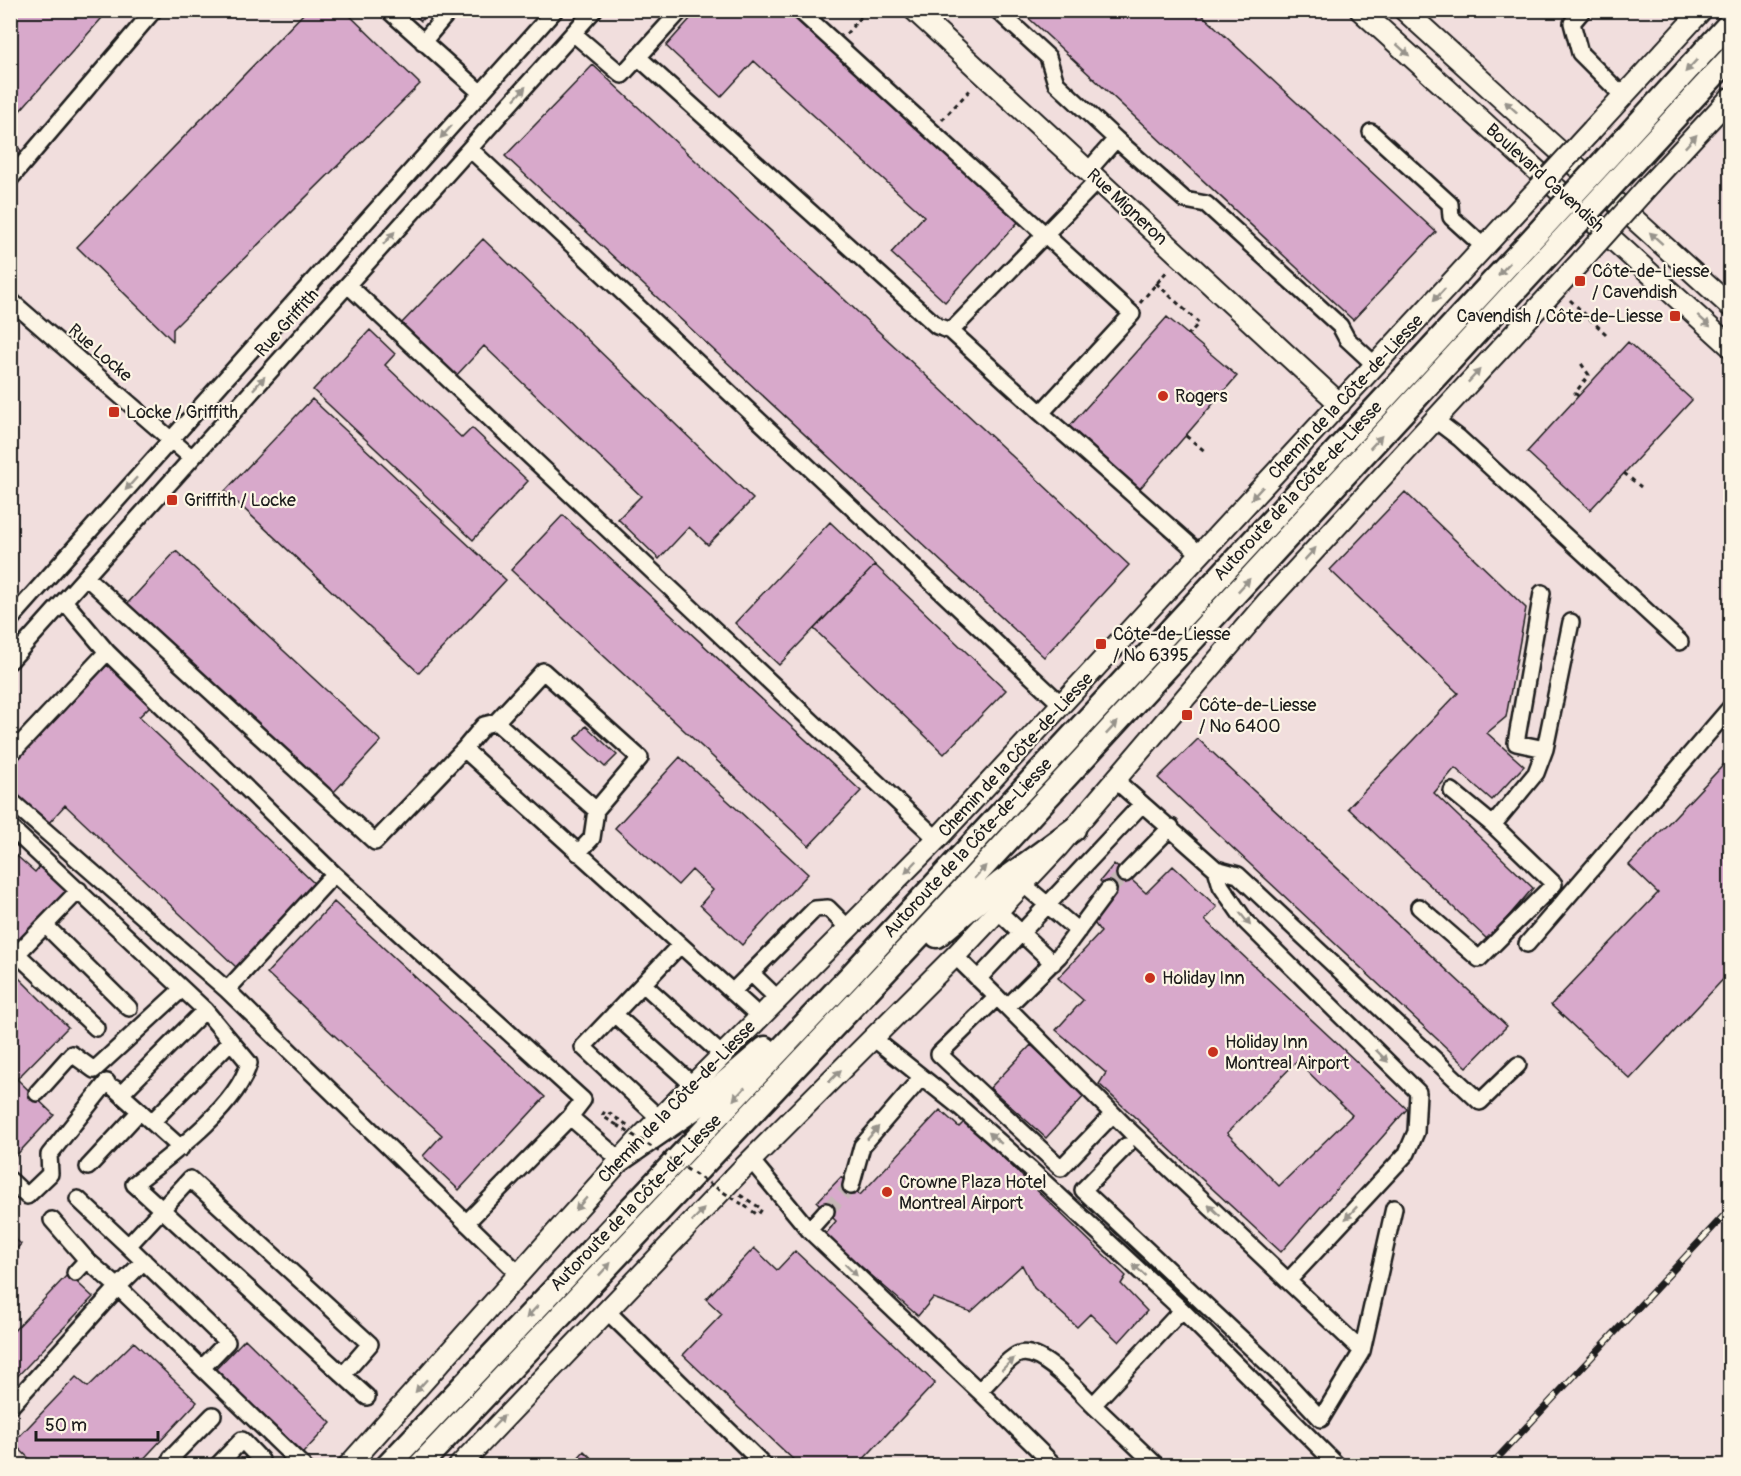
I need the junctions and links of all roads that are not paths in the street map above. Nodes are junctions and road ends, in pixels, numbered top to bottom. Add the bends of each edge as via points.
1 (154, 10) edge
2 (388, 10) edge
3 (450, 10) edge
4 (555, 10) edge
5 (594, 10) edge
6 (681, 10) edge
7 (799, 10) edge
8 (914, 10) edge
9 (997, 10) edge
10 (1360, 10) edge
11 (1404, 10) edge
12 (1583, 10) edge
13 (1702, 10) edge
14 (1731, 23) edge
15 (573, 33) junction
16 (423, 42) junction
17 (638, 57) junction
18 (1731, 58) edge
19 (482, 93) junction
20 (1623, 96) junction
21 (1731, 98) edge
22 (1371, 132) dead end
23 (1116, 139) junction
24 (470, 149) junction
25 (1093, 175) junction
26 (10, 178) edge
27 (1043, 234) junction
28 (1553, 234) junction
29 (1484, 247) junction
30 (348, 285) junction
31 (10, 300) edge
32 (1731, 306) edge
33 (951, 331) junction
34 (1731, 346) edge
35 (1375, 365) junction
36 (1340, 404) junction
37 (1041, 413) junction
38 (1434, 420) junction
39 (171, 441) junction
40 (192, 458) junction
41 (1201, 555) junction
42 (87, 578) junction
43 (1542, 593) dead end
44 (65, 602) junction
45 (10, 620) edge
46 (1571, 622) dead end
47 (1680, 642) dead end
48 (107, 652) junction
49 (10, 661) edge
50 (1062, 705) junction
51 (1731, 708) edge
52 (496, 722) junction
53 (464, 748) junction
54 (1545, 749) junction
55 (10, 755) edge
56 (1114, 779) junction
57 (1452, 790) dead end
58 (10, 801) edge
59 (1142, 804) junction
60 (596, 810) junction
61 (1493, 825) junction
62 (10, 827) edge
63 (1171, 827) junction
64 (1074, 829) junction
65 (938, 839) junction
66 (578, 853) junction
67 (1216, 869) junction
68 (334, 874) junction
69 (1125, 874) tunnel mouth
70 (1023, 884) junction
71 (79, 890) junction
72 (1108, 890) tunnel mouth
73 (1047, 904) junction
74 (1419, 907) dead end
75 (998, 911) junction
76 (45, 925) junction
77 (849, 929) junction
78 (1078, 931) junction
79 (1022, 932) junction
80 (1527, 944) dead end
81 (680, 945) junction
82 (14, 952) edge
83 (956, 956) junction
84 (1053, 963) junction
85 (751, 973) junction
86 (851, 975) junction
87 (978, 979) junction
88 (643, 984) junction
89 (182, 989) junction
90 (226, 990) junction
91 (732, 992) junction
92 (777, 998) junction
93 (1002, 1002) junction
94 (853, 1006) junction
95 (129, 1008) dead end
96 (205, 1011) junction
97 (614, 1014) junction
98 (759, 1016) junction
99 (96, 1028) dead end
100 (873, 1038) junction
101 (231, 1041) junction
102 (721, 1054) junction
103 (1518, 1065) dead end
104 (94, 1070) junction
105 (921, 1078) junction
106 (107, 1082) junction
107 (692, 1084) junction
108 (37, 1093) dead end
109 (121, 1095) junction
110 (140, 1112) junction
111 (1113, 1114) junction
112 (570, 1117) junction
113 (659, 1118) junction
114 (152, 1122) junction
115 (1126, 1146) dead end
116 (181, 1148) junction
117 (620, 1160) junction
118 (751, 1160) junction
119 (88, 1167) dead end
120 (10, 1180) edge
121 (851, 1186) tunnel mouth
122 (78, 1200) dead end
123 (161, 1207) junction
124 (1394, 1208) dead end
125 (826, 1211) tunnel mouth
126 (52, 1221) dead end
127 (465, 1223) junction
128 (809, 1230) junction
129 (128, 1246) junction
130 (87, 1260) junction
131 (144, 1261) junction
132 (75, 1273) dead end
133 (519, 1274) junction
134 (1288, 1281) junction
135 (118, 1287) junction
136 (606, 1310) junction
137 (1182, 1310) junction
138 (1362, 1351) junction
139 (202, 1368) junction
140 (343, 1375) junction
141 (979, 1391) junction
142 (367, 1397) dead end
143 (1093, 1405) junction
144 (10, 1407) edge
145 (213, 1415) dead end
146 (171, 1463) edge
147 (217, 1466) edge
148 (256, 1466) edge
149 (303, 1466) edge
150 (348, 1466) edge
151 (387, 1466) edge
152 (419, 1466) edge
153 (459, 1466) edge
154 (765, 1466) edge
155 (1055, 1466) edge
156 (1157, 1466) edge
157 (1338, 1466) edge

1 - 26 street
2 - 16 street
3 - 16 street
4 - 19 street, Rue Griffith
5 - 15 street, Rue Griffith
6 - 17 street
7 - 27 street
8 - 25 main road, Rue Migneron
9 - 23 street via 1047,57 1056,83
10 -> 34 main road, Boulevard Cavendish
32 -> 11 main road, Boulevard Cavendish
12 - 20 street via 1572,23 1580,52
13 - 20 main road, Chemin de la Côte-de-Liesse
14 -> 28 highway, bridge via 1614,150
15 - 17 street via 622,75
24 -> 15 street, Rue Griffith
16 - 19 street
17 - 33 street via 937,326
18 - 28 highway, bridge via 1631,165
19 -> 39 street, Rue Griffith
20 - 29 main road, Chemin de la Côte-de-Liesse, bridge
38 -> 21 main road, bridge
22 - 29 street via 1450,204 1452,217
23 - 25 street
23 - 35 street via 1185,200 1206,204 1340,326 1347,339
30 -> 24 street, Rue Griffith
24 - 50 street
25 - 27 street
25 - 36 main road, Rue Migneron
27 - 33 street
27 - 37 street via 1132,314
28 -> 86 highway, Autoroute de la Côte-de-Liesse
94 -> 28 highway, Autoroute de la Côte-de-Liesse
29 -> 35 main road, Chemin de la Côte-de-Liesse
40 -> 30 street, Rue Griffith
30 - 65 street
31 - 39 street, Rue Locke
33 - 37 street
35 - 36 main road, Chemin de la Côte-de-Liesse
36 -> 41 main road, Chemin de la Côte-de-Liesse
37 - 41 street
38 - 47 street via 1459,438
56 -> 38 main road via 1278,589
39 - 40 street, Rue Locke
39 -> 45 street, Rue Griffith
40 - 42 street, Rue Griffith
41 - 50 main road, Chemin de la Côte-de-Liesse
42 - 44 street, Rue Griffith
42 - 53 street via 375,842
43 - 54 street via 1516,743
44 - 48 street
44 - 49 street, Rue Griffith
46 - 54 street
48 - 55 street
48 - 68 street
50 - 65 main road, Chemin de la Côte-de-Liesse
51 - 80 street
52 - 53 street via 484,725
52 - 60 street
52 - 60 street via 543,671 640,758
53 - 66 street
54 - 61 street via 1536,773
56 - 59 street
56 - 64 main road
57 - 61 street
58 - 90 street
59 - 63 street
59 - 73 street
60 - 66 street via 592,838
61 - 74 street via 1554,884 1479,959
62 - 71 street
63 - 67 street
63 - 69 street
64 - 70 main road
64 - 94 highway via 1000,883
65 -> 77 main road, Chemin de la Côte-de-Liesse
66 - 81 street
67 - 103 street via 1238,875 1480,1102
67 -> 134 street via 1221,886 1246,922 1418,1092 1416,1132 1407,1154
68 - 90 street
68 - 112 street via 583,1100
70 - 73 street
70 - 75 main road
71 - 76 street
71 - 89 street
72 - 78 street
73 - 78 street
73 - 79 street
75 - 79 street
75 - 83 main road
76 - 82 street
76 - 95 street
77 - 85 street via 828,908 815,909
77 - 92 main road, Chemin de la Côte-de-Liesse
78 - 84 street
79 - 84 street
79 - 87 street
81 - 88 street
81 - 91 street
82 - 99 street
83 - 87 street
83 - 100 main road
84 - 93 street
85 - 91 street
85 - 92 street
86 - 117 highway via 695,1108
86 -> 151 highway, Autoroute de la Côte-de-Liesse
87 - 93 street
88 - 97 street
88 - 102 street
89 - 96 street
89 - 104 street
90 - 127 street
91 - 98 street
92 - 98 main road, Chemin de la Côte-de-Liesse
93 - 111 street
93 - 111 street via 939,1054 1061,1168
152 -> 94 highway, Autoroute de la Côte-de-Liesse
96 - 101 street
96 - 109 street
97 - 107 street
97 - 113 street via 583,1047
98 - 102 main road, Chemin de la Côte-de-Liesse
100 - 105 street
118 -> 100 main road
101 - 114 street
101 - 116 street via 249,1063 245,1080
102 - 107 main road, Chemin de la Côte-de-Liesse
104 - 106 street
104 - 108 street via 72,1054
121 -> 105 street via 862,1146
137 -> 105 street via 1030,1169
106 - 109 street
106 - 120 street via 49,1155 50,1174 27,1196
107 - 113 main road, Chemin de la Côte-de-Liesse
109 - 110 street
110 - 114 street
110 - 119 street
134 -> 111 street
112 - 117 street
112 - 127 street
113 - 117 main road, Chemin de la Côte-de-Liesse
114 - 116 street
115 - 138 street via 1083,1190 1280,1374 1321,1419
116 - 123 street via 134,1184
117 -> 133 main road, Chemin de la Côte-de-Liesse
118 - 128 street
136 -> 118 main road
122 - 129 street
123 - 129 street
123 - 140 street
123 - 140 street via 190,1179 362,1336 370,1344
124 - 138 street
125 - 128 street
126 - 130 street
127 - 133 street
128 -> 141 street
129 - 131 street
130 - 132 street
130 - 135 street
131 - 135 street
131 - 139 street via 227,1342
133 -> 150 main road, Chemin de la Côte-de-Liesse
134 - 138 street
135 - 139 street
135 - 144 street
153 -> 136 main road
136 - 154 street
137 - 143 street
137 - 157 street
139 - 149 street
140 - 142 street
141 -> 143 street via 1017,1354 1031,1352 1052,1366
141 - 155 street
143 - 156 street
145 - 146 street
147 - 148 street via 242,1440 261,1460

